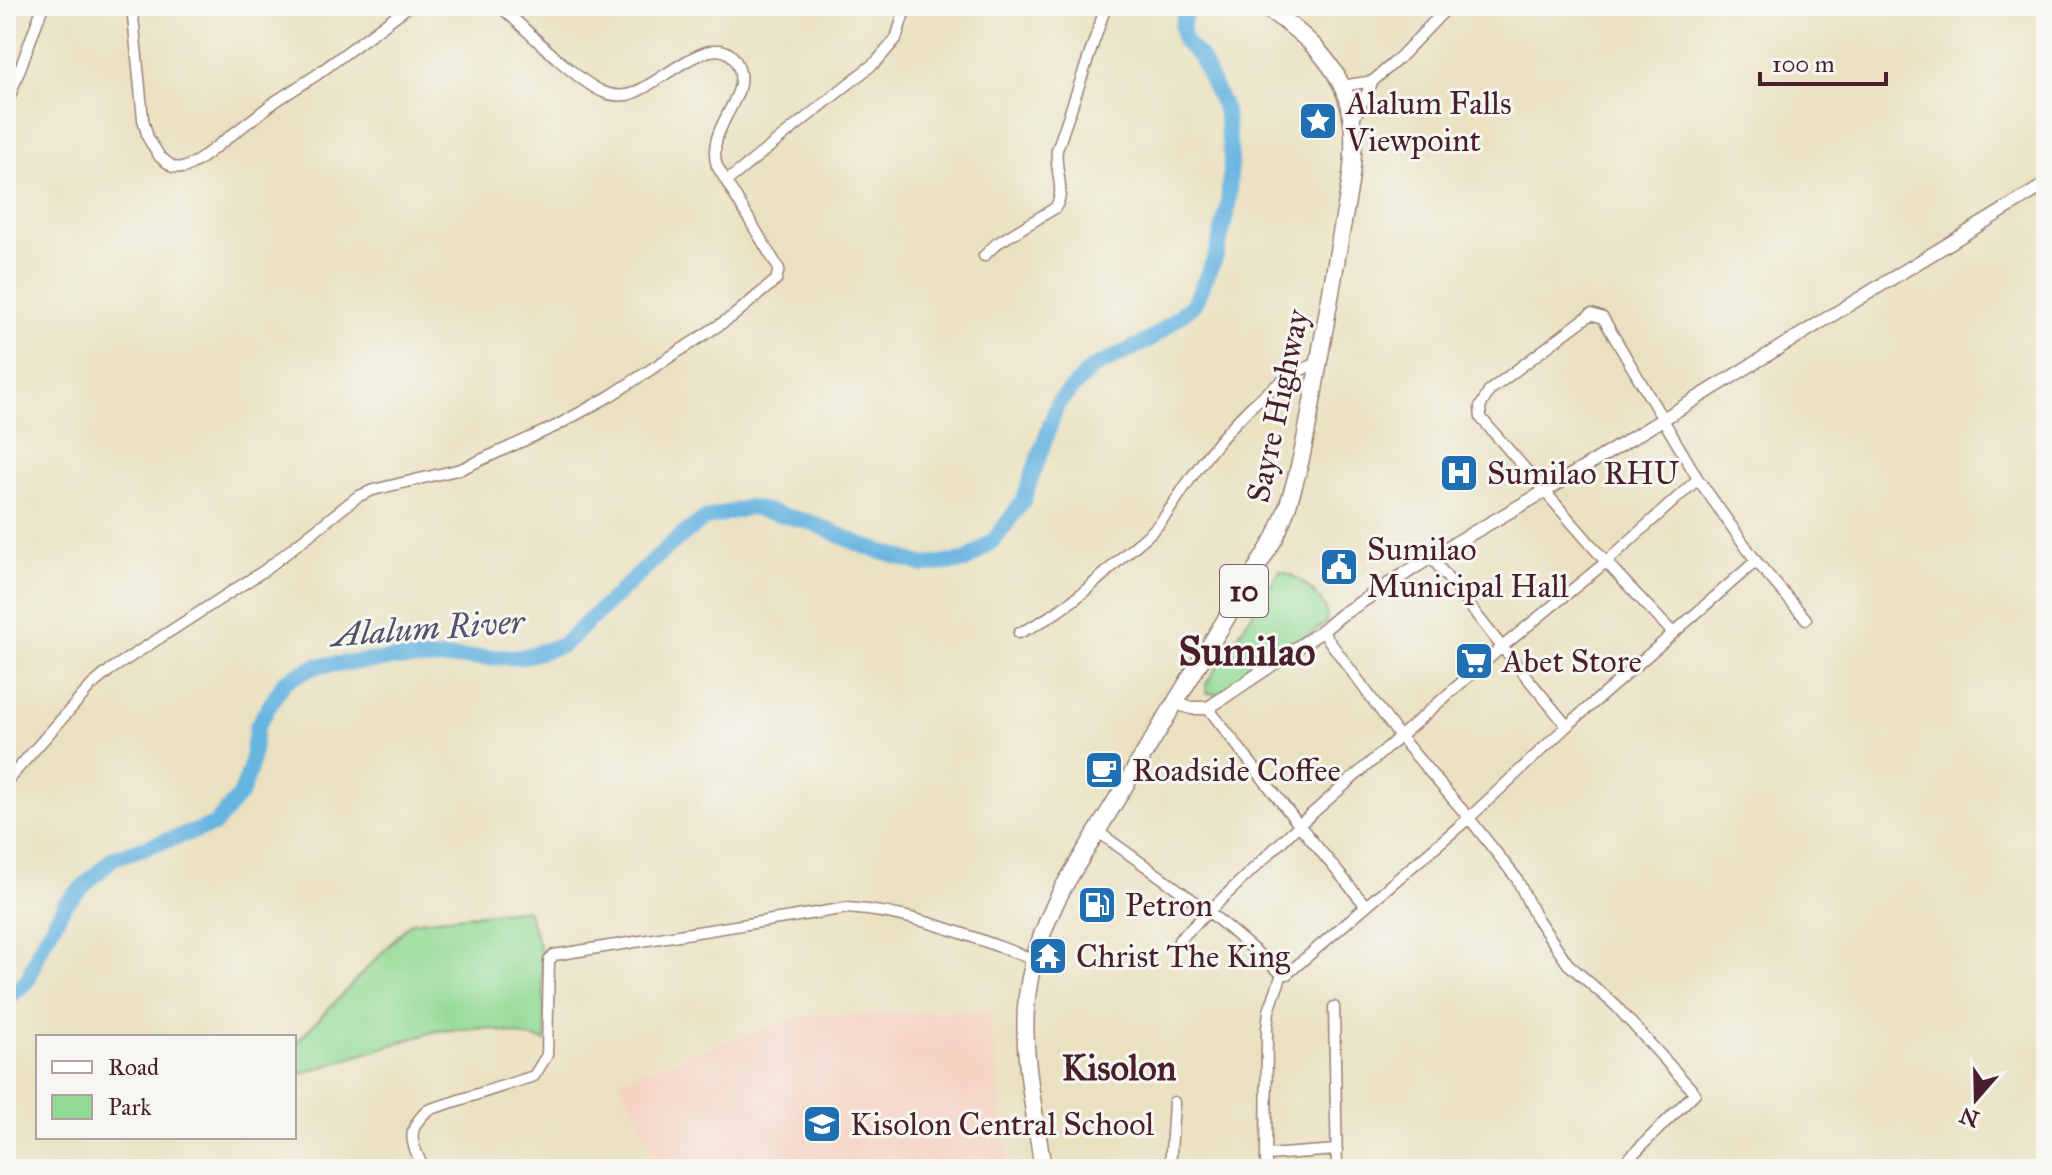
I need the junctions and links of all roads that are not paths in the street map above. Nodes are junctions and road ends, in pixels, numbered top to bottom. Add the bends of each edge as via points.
1 (43, 6) edge
2 (132, 6) edge
3 (409, 6) edge
4 (500, 6) edge
5 (906, 6) edge
6 (1106, 6) edge
7 (1263, 6) edge
8 (1449, 6) edge
9 (1373, 81) junction
10 (1342, 86) junction
11 (6, 107) edge
12 (1351, 126) junction
13 (727, 181) junction
14 (2046, 184) edge
15 (984, 256) dead end
16 (1319, 363) junction
17 (1663, 418) junction
18 (1698, 479) junction
19 (1544, 492) junction
20 (1431, 557) junction
21 (1756, 561) junction
22 (1606, 562) junction
23 (1806, 619) dead end
24 (1322, 631) junction
25 (1019, 633) dead end
26 (1673, 633) junction
27 (1502, 647) junction
28 (1176, 703) junction
29 (1208, 708) junction
30 (1567, 726) junction
31 (1400, 737) junction
32 (6, 782) edge
33 (1469, 818) junction
34 (1299, 825) junction
35 (1097, 831) junction
36 (1366, 906) junction
37 (1208, 911) junction
38 (1179, 940) dead end
39 (1033, 959) junction
40 (1282, 974) junction
41 (1334, 1007) dead end
42 (1174, 1102) dead end
43 (1337, 1150) junction
44 (1267, 1155) junction
45 (424, 1169) edge
46 (1043, 1169) edge
47 (1170, 1169) edge
48 (1266, 1169) edge
49 (1337, 1169) edge
50 (1618, 1169) edge

1 - 11 street
2 - 3 street via 148,138 160,157 184,168
4 - 13 street via 573,70 613,95 647,88 705,51 727,53 739,67 739,86 712,152
5 - 13 street via 896,39 877,61
6 - 15 street via 1057,150 1058,203
7 - 10 highway, Sayre Highway / 10 via 1313,45
8 - 9 street
9 - 10 street
9 - 12 street
10 - 12 highway, Sayre Highway / 10
12 - 16 highway, Sayre Highway / 10 via 1351,164
13 - 32 street via 779,269 776,280 733,316 556,426 461,469 373,490 346,504 265,570 110,670
14 - 17 street
16 - 25 street via 1286,378 1226,434 1139,544 1069,604
16 - 28 highway, Sayre Highway / 10 via 1299,467 1279,528
17 - 18 street
17 - 19 street
17 - 19 street via 1603,318 1591,314 1490,390 1480,407 1481,418
18 - 21 street
18 - 22 street
19 - 20 street
19 - 22 street
20 - 24 street
20 - 27 street
21 - 23 street
21 - 26 street
22 - 26 street
22 - 27 street
24 - 29 street
24 - 31 street
26 - 30 street
27 - 30 street
27 - 31 street
28 - 29 street
28 - 35 highway, Sayre Highway / 10
29 - 34 street
30 - 33 street
31 - 33 street
31 - 34 street
33 - 36 street
33 - 50 street via 1510,869 1568,964 1633,1023 1695,1093
34 - 36 street
34 - 37 street
35 - 37 street
35 - 39 highway, Sayre Highway / 10 via 1050,913
36 - 40 street
37 - 38 street
37 - 40 street
39 - 45 street via 914,917 847,908 554,955 549,961 547,1055 541,1069 534,1076 428,1110 413,1131
39 - 46 highway, Sayre Highway / 10 via 1025,1051
40 - 44 street via 1267,1028
41 - 43 street
42 - 47 street
43 - 44 street
43 - 49 street
44 - 48 street

